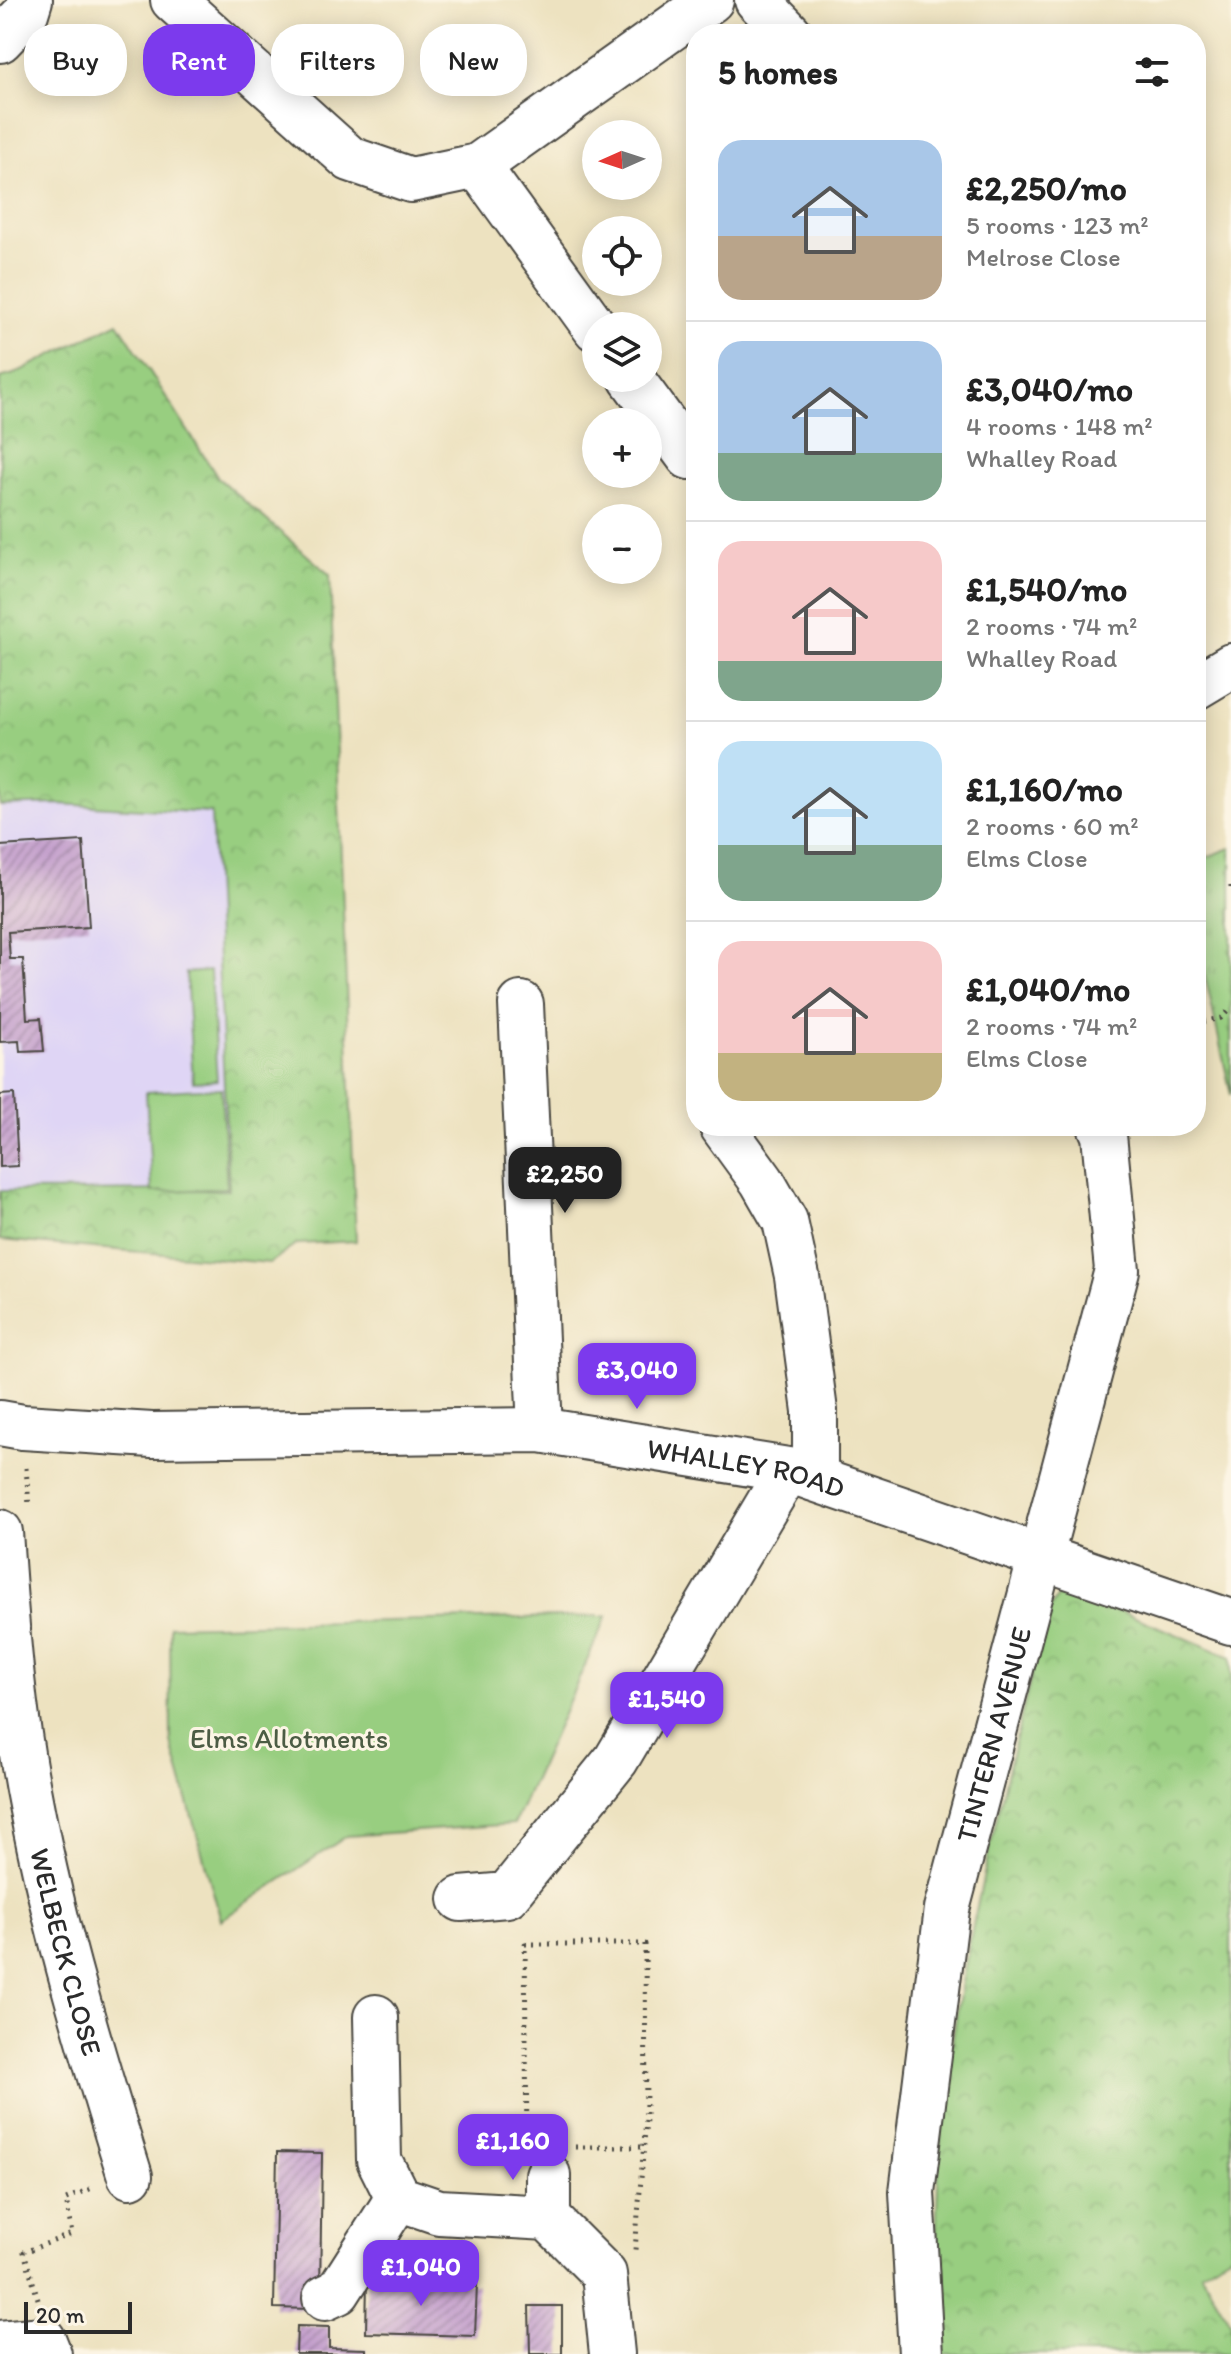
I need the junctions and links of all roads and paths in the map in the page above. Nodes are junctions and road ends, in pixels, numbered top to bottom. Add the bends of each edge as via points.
1 (30, 0) edge
2 (173, 0) edge
3 (711, 0) edge
4 (757, 0) edge
5 (780, 24) edge
6 (0, 40) edge
7 (478, 166) junction
8 (584, 312) edge
9 (641, 392) edge
10 (686, 453) edge
11 (1231, 666) edge
12 (1206, 681) edge
13 (521, 1004) dead end
14 (1231, 1008) edge
15 (1206, 1021) edge
16 (729, 1136) edge
17 (1104, 1136) edge
18 (11, 1425) edge
19 (540, 1430) junction
20 (801, 1474) junction
21 (15, 1525) edge
22 (1040, 1555) junction
23 (1231, 1622) edge
24 (461, 1899) dead end
25 (376, 2017) dead end
26 (644, 2147) junction
27 (554, 2156) junction
28 (130, 2176) joint
29 (398, 2198) junction
30 (548, 2218) junction
31 (634, 2257) dead end
32 (325, 2298) dead end
33 (0, 2343) edge
34 (46, 2347) edge
35 (612, 2354) edge
36 (921, 2354) edge

1 - 6 street via 26,13
2 - 7 street via 350,159 411,180
3 - 7 street
4 - 5 street
7 - 8 street
9 - 10 street
11 - 12 street
13 - 19 street
14 - 15 path via 1221,1018
16 - 20 street via 785,1221 797,1276 815,1411
17 - 22 street, TINTERN AVENUE via 1117,1270
18 - 19 street, WHALLEY ROAD via 152,1435
18 - 21 path
19 - 20 street, WHALLEY ROAD
20 - 22 street, WHALLEY ROAD
20 - 24 street via 616,1760 507,1895
21 - 28 street, WELBECK CLOSE via 8,1642 30,1801 87,2035
22 - 23 street, WHALLEY ROAD
22 - 36 street, TINTERN AVENUE via 947,1909 912,2192
25 - 29 street via 379,2160
26 - 27 path
26 - 27 path via 645,1944 525,1944 527,2146
26 - 31 path
27 - 30 street
28 - 34 path via 66,2199 72,2234 24,2252 44,2318
29 - 30 street via 439,2212
29 - 32 street via 338,2292
30 - 35 street via 604,2274
33 - 34 street

